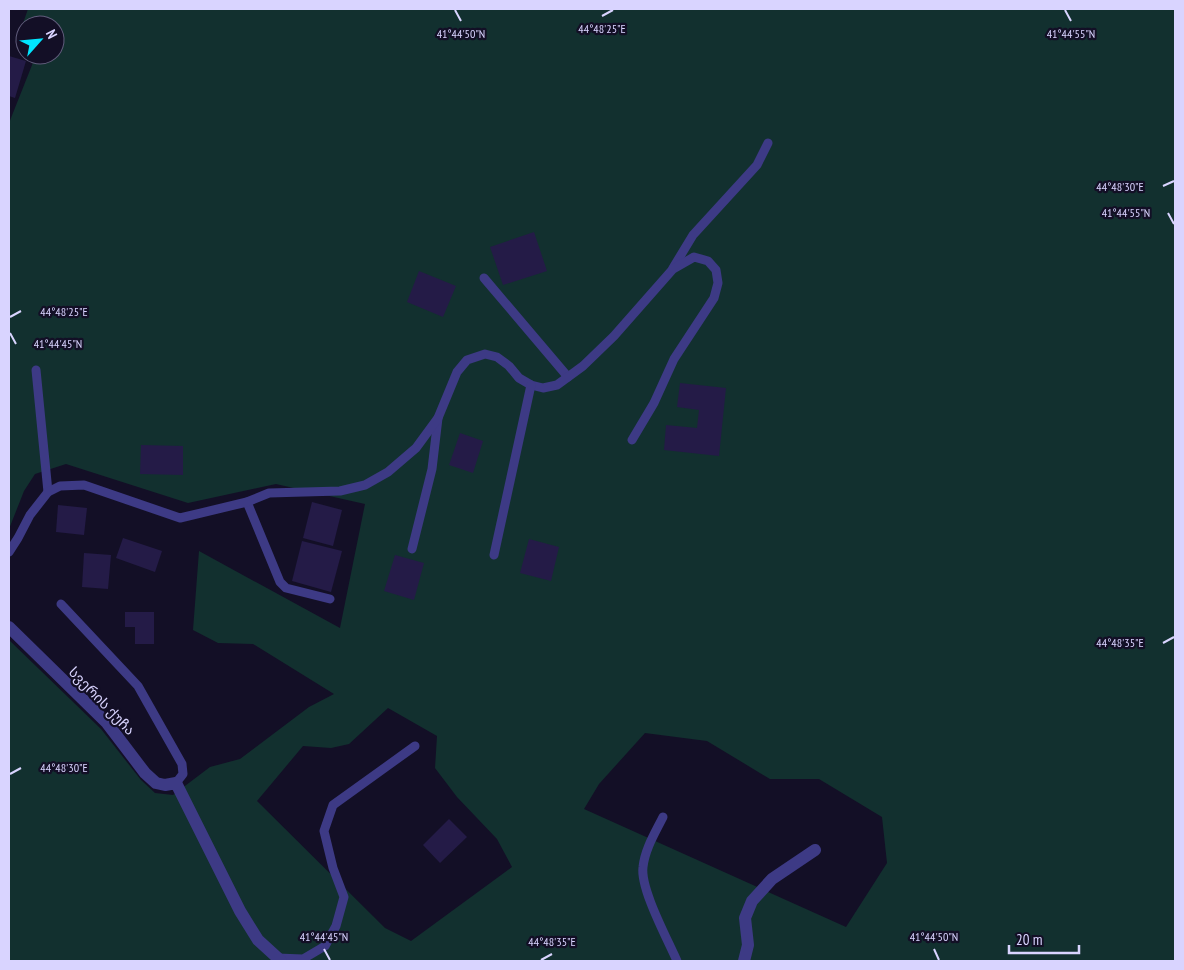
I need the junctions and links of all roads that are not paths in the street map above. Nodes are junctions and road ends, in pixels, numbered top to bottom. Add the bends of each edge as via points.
1 (768, 143) dead end
2 (673, 269) junction
3 (484, 278) dead end
4 (36, 370) dead end
5 (568, 377) junction
6 (531, 385) junction
7 (438, 418) junction
8 (632, 440) dead end
9 (48, 492) junction
10 (247, 502) junction
11 (412, 549) dead end
12 (9, 552) edge
13 (494, 555) dead end
14 (330, 599) dead end
15 (62, 604) dead end
16 (9, 627) edge
17 (415, 746) dead end
18 (176, 783) junction
19 (663, 817) dead end
20 (815, 850) dead end
21 (279, 960) edge
22 (677, 961) edge
23 (744, 961) edge

1 - 2 lane via 757,165 693,235
2 - 5 lane via 614,336
2 - 8 lane via 694,257 708,261 716,270 718,283 714,298 674,359
3 - 5 lane
4 - 9 lane
5 - 6 lane via 557,385 543,388
6 - 7 lane via 496,357 485,354 467,360 457,372
6 - 13 lane
7 - 10 lane via 416,448 388,472 365,485 340,491 269,493
7 - 11 lane via 432,469
9 - 10 lane via 60,486 84,485 180,518
9 - 12 lane via 30,515
10 - 14 lane via 280,582 286,588
15 - 18 lane via 138,686 182,764 183,774
16 - 18 street, სვერის ქუჩა via 107,723 144,773 156,783
17 - 21 lane via 333,805 324,831 344,896 336,926 325,946 303,958
18 - 21 street via 240,911 258,940
19 - 22 lane via 649,845 643,868 648,895
20 - 23 street via 772,879 752,901 745,918 748,945

